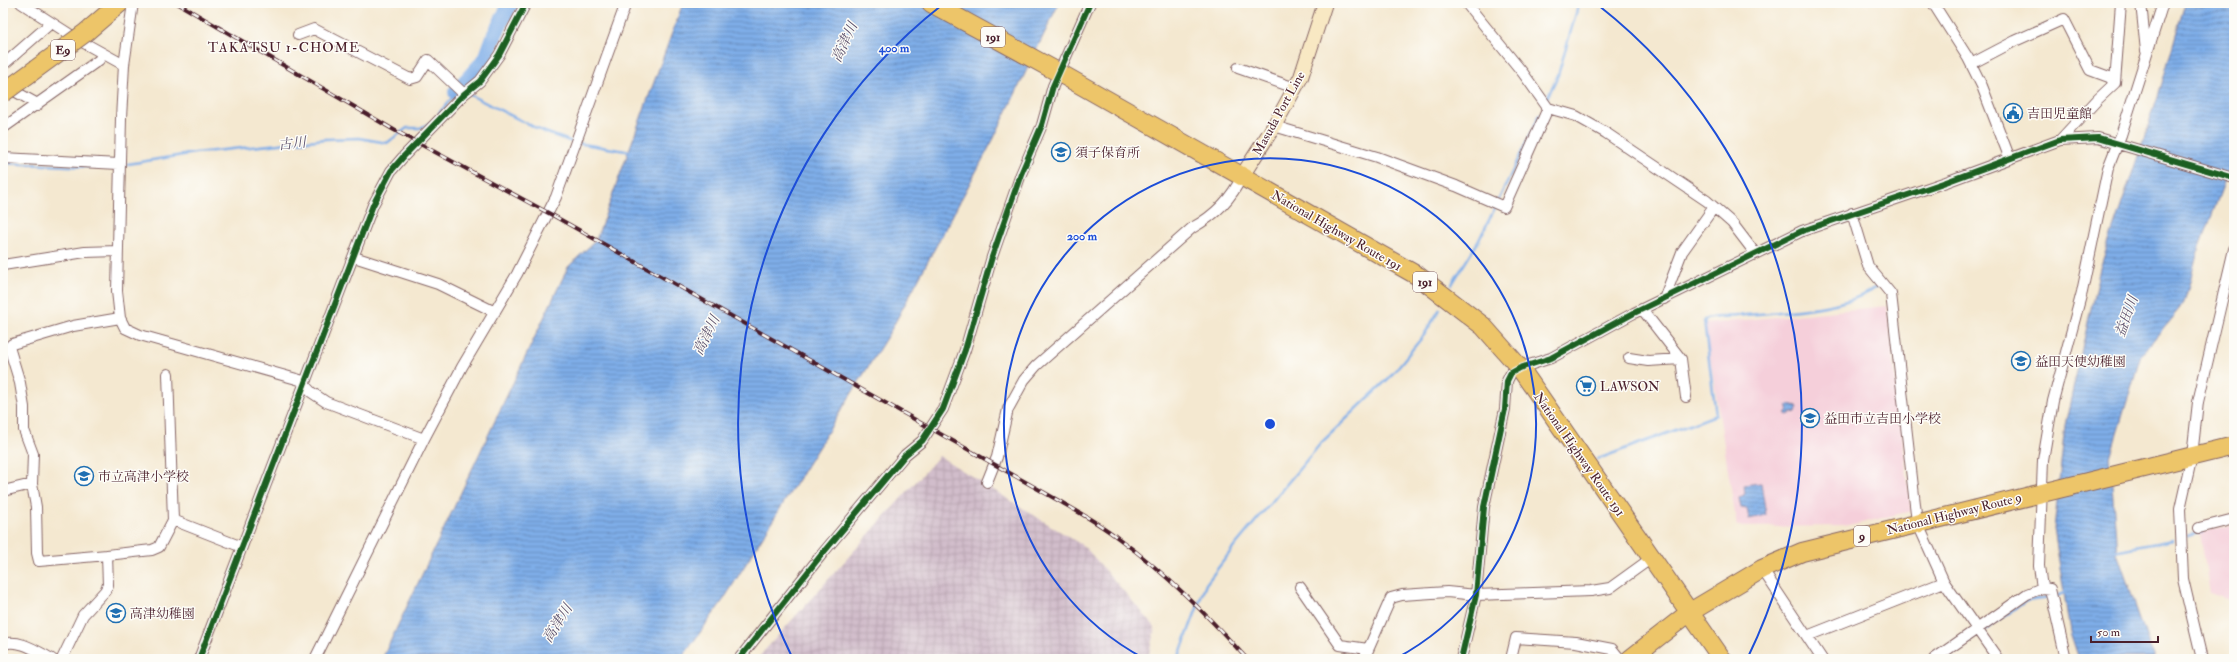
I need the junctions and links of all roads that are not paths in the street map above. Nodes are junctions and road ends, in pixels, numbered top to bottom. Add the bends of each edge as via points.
1 (21, 3) edge
2 (105, 3) edge
3 (120, 3) edge
4 (133, 3) edge
5 (526, 3) edge
6 (626, 3) edge
7 (931, 3) edge
8 (1090, 3) edge
9 (1325, 3) edge
10 (1466, 3) edge
11 (1933, 3) edge
12 (2121, 3) edge
13 (2141, 3) edge
14 (2163, 3) edge
15 (51, 23) junction
16 (298, 36) dead end
17 (103, 54) junction
18 (2147, 57) junction
19 (1971, 64) junction
20 (3, 65) edge
21 (124, 65) junction
22 (1238, 68) dead end
23 (1058, 72) junction
24 (2115, 83) junction
25 (3, 84) edge
26 (1295, 88) junction
27 (3, 93) edge
28 (464, 94) junction
29 (37, 106) junction
30 (1548, 108) junction
31 (1274, 126) junction
32 (3, 128) edge
33 (2060, 140) junction
34 (2121, 144) junction
35 (3, 158) edge
36 (2010, 159) junction
37 (119, 164) junction
38 (1242, 176) junction
39 (2234, 178) edge
40 (1714, 207) junction
41 (1852, 213) junction
42 (2234, 249) edge
43 (118, 251) junction
44 (1755, 253) junction
45 (354, 257) junction
46 (3, 265) edge
47 (1664, 299) junction
48 (1642, 309) junction
49 (495, 312) junction
50 (120, 318) junction
51 (1629, 358) dead end
52 (1681, 359) junction
53 (1520, 368) junction
54 (168, 374) dead end
55 (304, 384) junction
56 (1686, 397) dead end
57 (424, 439) junction
58 (2234, 446) edge
59 (2188, 457) junction
60 (987, 482) dead end
61 (32, 484) junction
62 (3, 491) edge
63 (2044, 491) junction
64 (2234, 519) edge
65 (173, 520) junction
66 (1917, 522) junction
67 (2199, 528) dead end
68 (242, 547) junction
69 (107, 555) junction
70 (1653, 557) junction
71 (1762, 569) junction
72 (1944, 582) junction
73 (1300, 587) dead end
74 (2042, 588) junction
75 (1476, 595) junction
76 (1690, 612) junction
77 (1977, 630) junction
78 (1807, 636) junction
79 (3, 644) edge
80 (1368, 649) junction
81 (52, 659) edge
82 (62, 659) edge
83 (199, 659) edge
84 (315, 659) edge
85 (739, 659) edge
86 (1364, 659) edge
87 (1461, 659) edge
88 (1511, 659) edge
89 (1620, 659) edge
90 (1630, 659) edge
91 (1722, 659) edge
92 (1822, 659) edge
93 (1934, 659) edge
94 (1998, 659) edge
95 (2066, 659) edge
96 (2202, 659) edge

1 - 15 street
2 - 25 highway, E9 via 42,56
3 - 27 highway, E9, bridge via 85,33
4 - 21 street
5 - 28 street via 499,55 480,81
6 - 49 street via 556,197
7 - 23 highway, National Highway Route 191 / 191
8 - 23 street
9 - 26 main road, Masuda Port Line
10 - 30 street via 1523,72
11 - 19 street
12 - 24 street
13 - 18 street
14 - 18 street
15 - 17 street
15 - 20 street
16 - 28 street via 314,29 410,79 417,77 428,60
17 - 21 street
17 - 29 street via 99,60
18 - 34 street
19 - 24 street via 2064,19 2090,70 2109,77
19 - 36 street
21 - 37 street
22 - 26 street
23 - 38 highway, National Highway Route 191 / 191
23 - 85 street via 1042,126 1021,174 992,257 965,350 943,409 922,442 905,455
24 - 33 street
25 - 29 street
26 - 31 main road, Masuda Port Line
28 - 45 street via 391,172 373,205
29 - 32 street
30 - 31 street via 1504,207 1377,157
30 - 40 street via 1576,116 1606,133
31 - 38 main road, Masuda Port Line
33 - 34 street via 2098,138
33 - 36 street
34 - 39 street
34 - 63 street via 2108,168 2082,292 2053,401 2043,460
35 - 37 street
36 - 41 street
37 - 43 street
38 - 53 highway, National Highway Route 191 / 191 via 1418,276 1483,326
38 - 60 street via 1234,193 1209,218 1192,228 1036,366 1024,380 1008,409 997,457
40 - 44 street via 1732,223
40 - 47 street via 1682,252
41 - 44 street via 1802,231
41 - 66 street via 1868,266 1891,294
42 - 59 street via 2198,402
43 - 46 street via 77,253
43 - 50 street via 117,291
44 - 47 street
45 - 49 street via 438,284
45 - 55 street
47 - 48 street
48 - 52 street
48 - 53 street via 1551,358
49 - 57 street
50 - 55 street via 125,328 140,335 265,368 300,380
50 - 61 street via 73,326 9,347 20,383 24,406 24,430 33,454
51 - 52 street via 1648,361
52 - 56 street
53 - 70 highway, National Highway Route 191 / 191
53 - 75 street via 1511,373 1507,381 1505,409 1484,507
54 - 65 street
55 - 57 street via 326,402
55 - 68 street
57 - 84 street
58 - 59 highway, National Highway Route 9 / 9
59 - 63 highway, National Highway Route 9 / 9
59 - 96 street via 2180,509 2180,540 2183,580
61 - 62 street
61 - 69 street via 39,561
63 - 66 highway, National Highway Route 9 / 9
63 - 74 street via 2039,566
64 - 67 street
65 - 68 street
65 - 69 street via 159,547
66 - 71 highway, National Highway Route 9 / 9 via 1802,552
66 - 72 street
68 - 83 street
69 - 82 street via 108,585 83,615
70 - 75 street via 1610,588 1591,591
70 - 76 highway, National Highway Route 191 / 191
71 - 76 highway, National Highway Route 9 / 9
71 - 78 street
72 - 77 street
72 - 78 street
73 - 80 street via 1340,645
74 - 77 street via 2027,594
74 - 95 street via 2050,589
75 - 80 street via 1447,592 1391,598
75 - 87 street
76 - 90 highway, National Highway Route 9 / 9
76 - 91 highway, National Highway Route 191 / 191
77 - 93 street
77 - 94 street
78 - 92 street
79 - 81 street via 12,641 22,643
80 - 86 street
88 - 89 street via 1516,638 1576,642 1612,650

